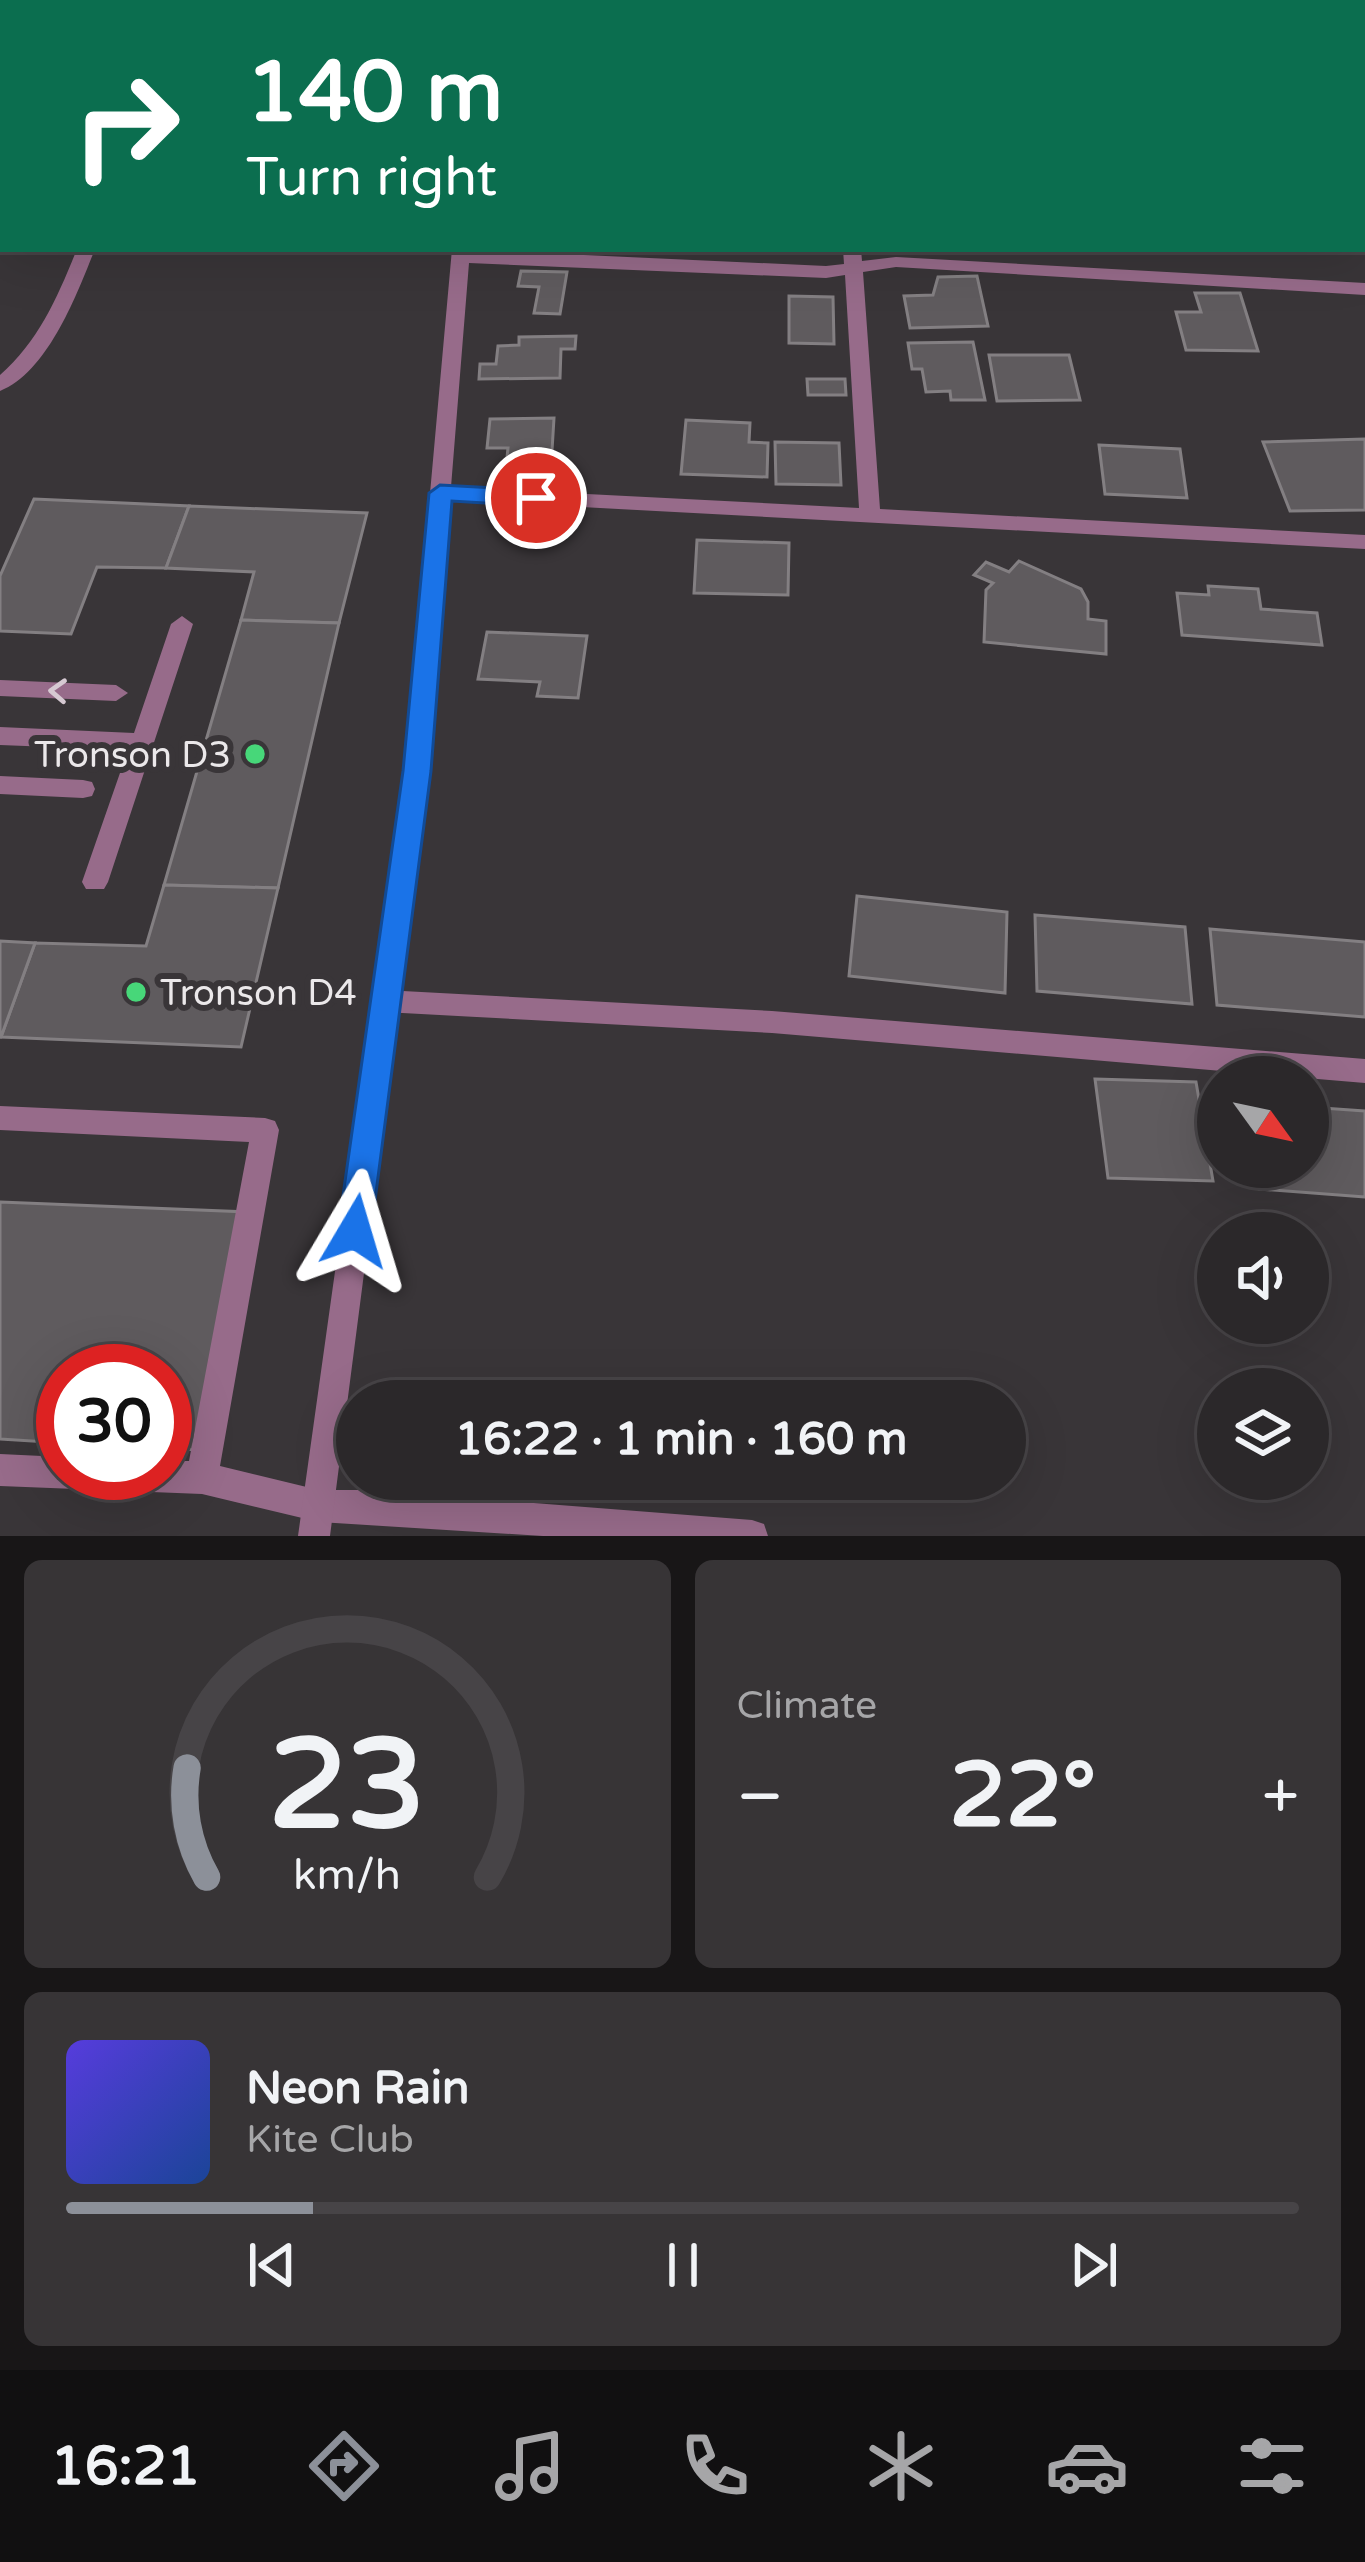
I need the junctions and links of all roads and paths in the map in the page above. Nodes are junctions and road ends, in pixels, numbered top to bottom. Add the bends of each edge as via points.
1 (85, 252) edge
2 (461, 253) edge
3 (854, 257) edge
4 (1365, 289) edge
5 (0, 385) edge
6 (440, 493) junction
7 (870, 516) junction
8 (1365, 542) edge
9 (182, 624) dead end
10 (0, 688) edge
11 (116, 693) dead end
12 (0, 736) edge
13 (143, 742) junction
14 (0, 785) edge
15 (83, 789) dead end
16 (95, 882) dead end
17 (384, 1001) junction
18 (1365, 1071) edge
19 (0, 1118) edge
20 (0, 1470) edge
21 (36, 1472) edge
22 (192, 1478) edge
23 (202, 1478) junction
24 (316, 1521) edge
25 (752, 1536) edge

1 - 5 street via 32,360
2 - 3 street via 826,272
2 - 6 street
3 - 4 street
3 - 7 street
6 - 7 street
6 - 17 street via 417,771
7 - 8 street
9 - 13 street
11 -> 10 street
12 - 13 street
13 - 16 street
14 - 15 street
17 - 18 street via 772,1022
17 - 24 street
19 - 23 street via 265,1130
20 - 21 street
22 - 23 street
23 - 24 street
24 - 25 street via 368,1506

